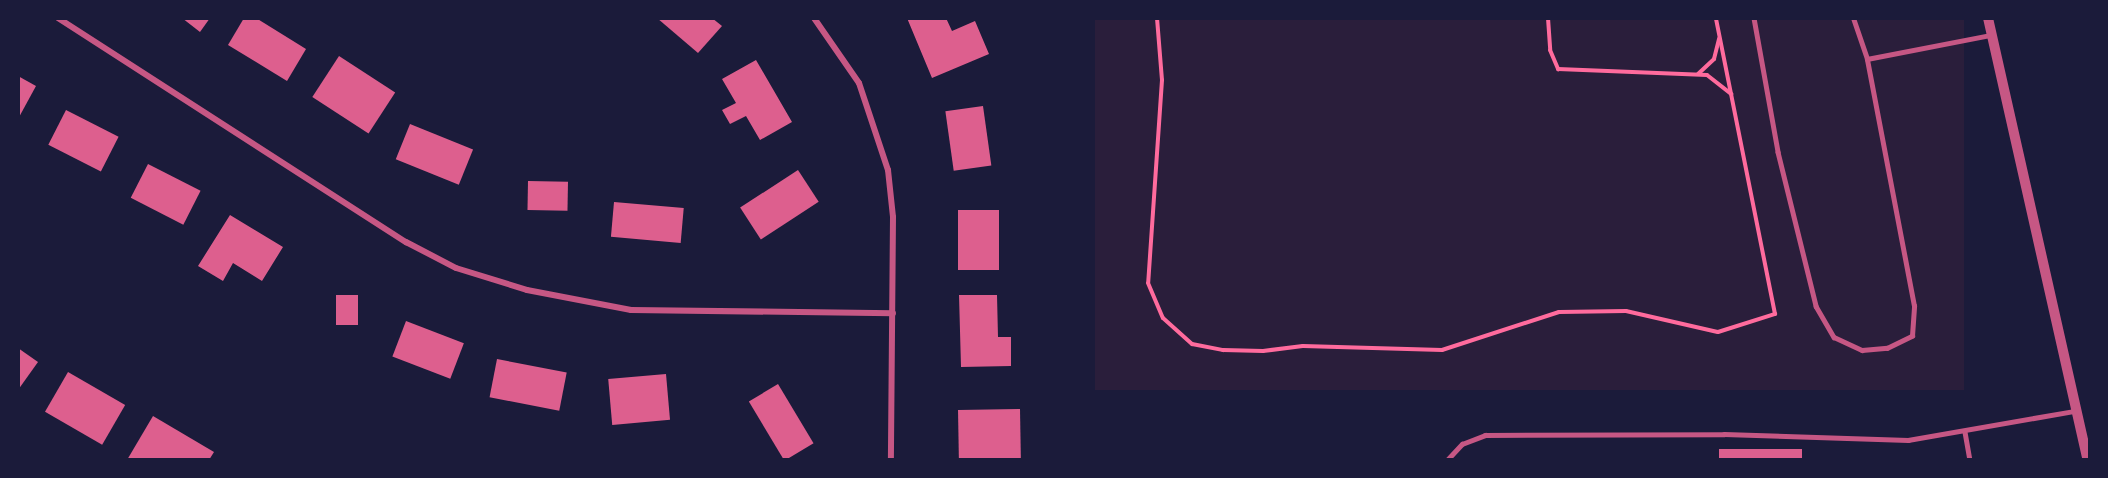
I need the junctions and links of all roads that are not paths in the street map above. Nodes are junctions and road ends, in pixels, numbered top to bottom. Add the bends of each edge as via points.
1 (58, 18) edge
2 (814, 18) edge
3 (1754, 18) edge
4 (1853, 18) edge
5 (1988, 18) edge
6 (1991, 35) junction
7 (1867, 59) junction
8 (893, 313) junction
9 (2075, 411) junction
10 (1965, 432) junction
11 (891, 460) edge
12 (1447, 460) edge
13 (1970, 460) edge
14 (2088, 460) edge

1 - 8 street via 406,242 456,268 536,292 631,310
2 - 8 street via 859,83 888,170 893,217
3 - 7 lane via 1778,152 1816,306 1834,337 1862,350 1887,348 1912,336 1914,306
4 - 7 lane
5 - 6 street
6 - 7 lane
6 - 9 street
8 - 11 street
9 - 10 lane
9 - 14 street
10 - 12 lane via 1908,440 1724,434 1485,435 1462,444
10 - 13 lane

